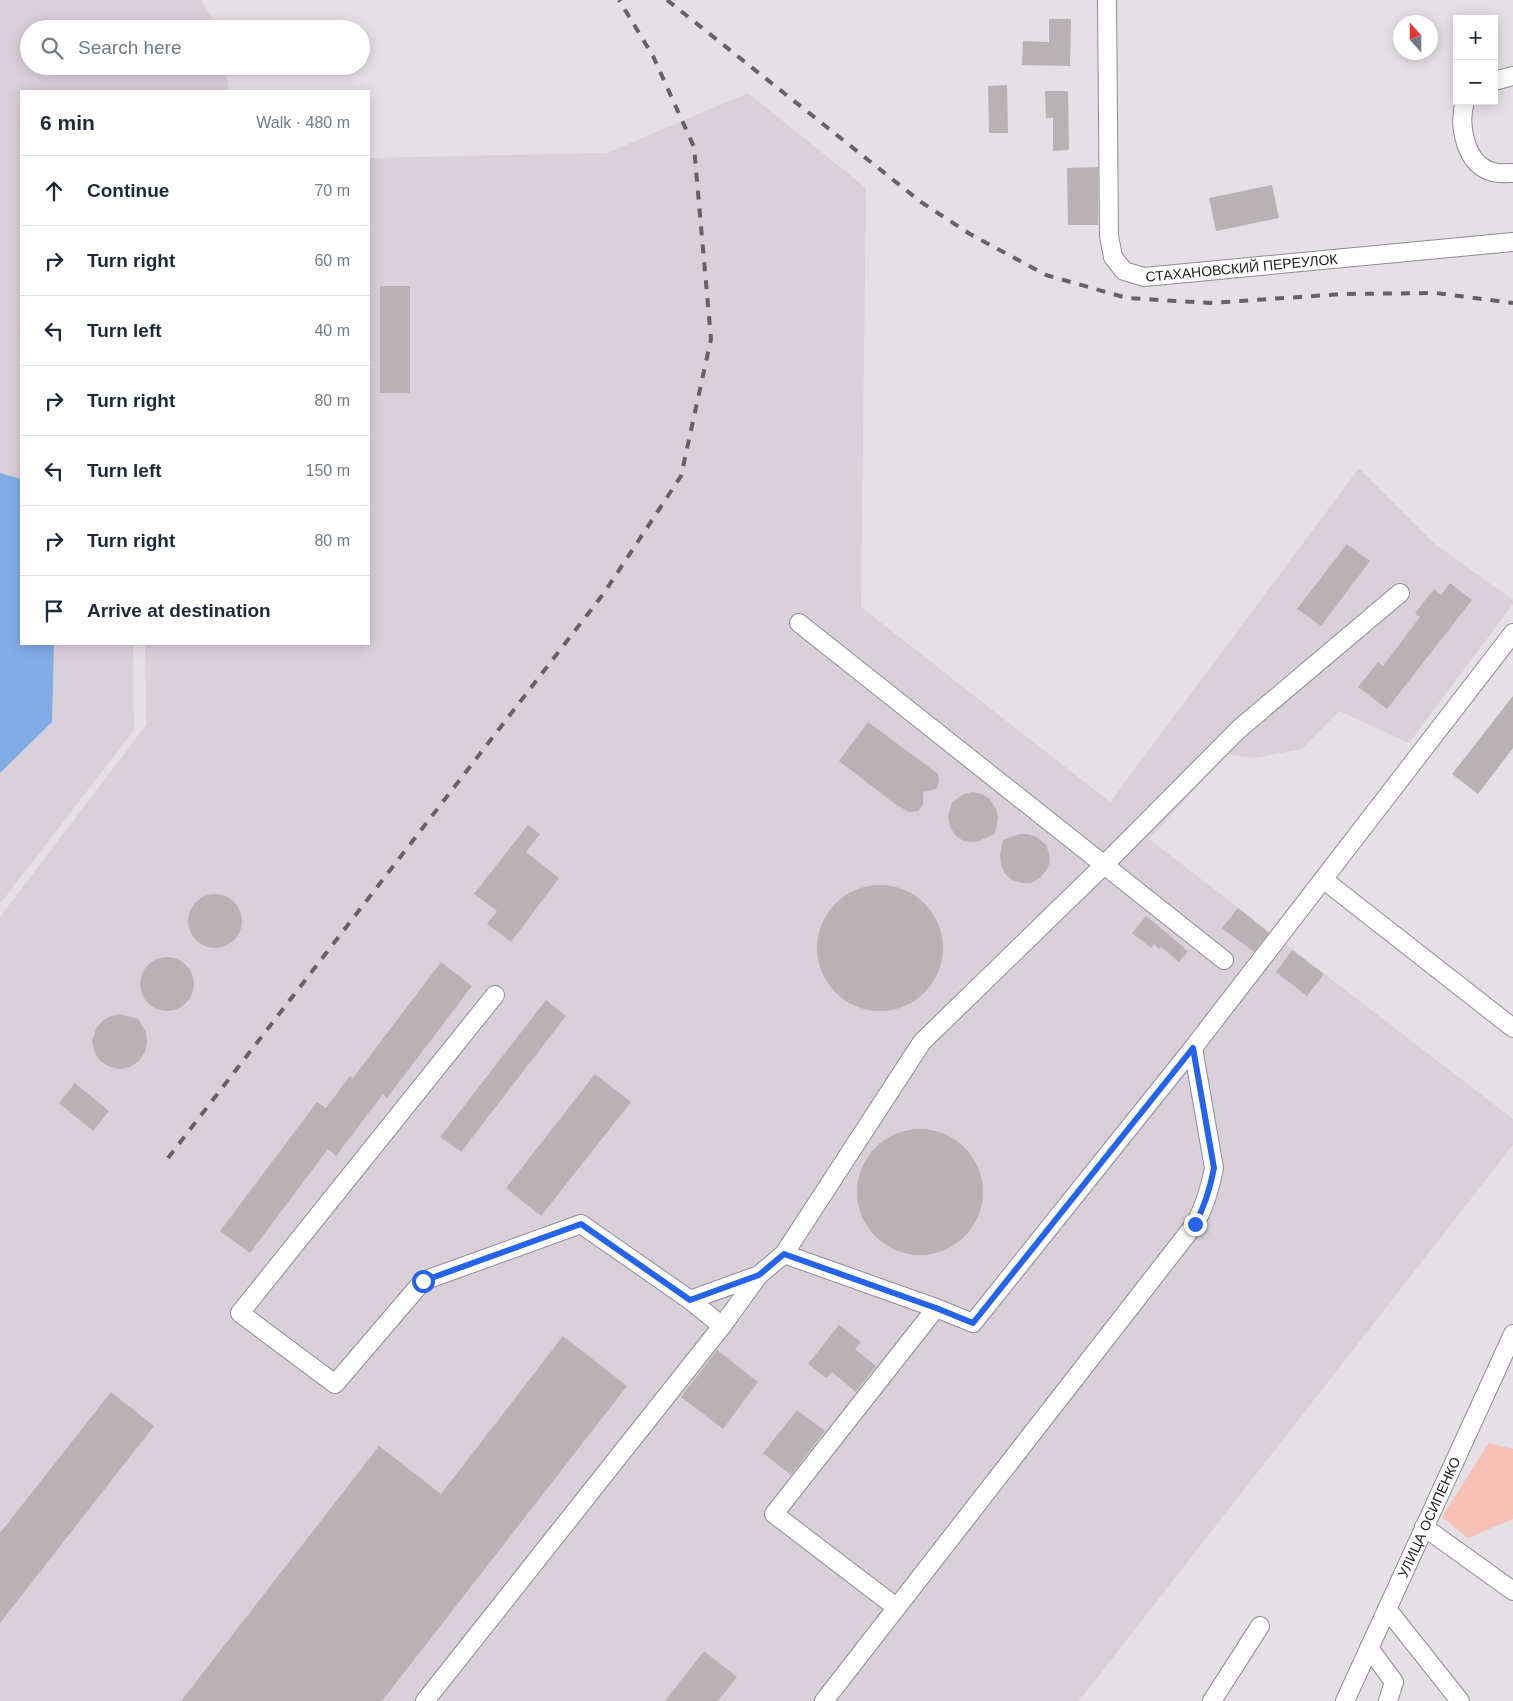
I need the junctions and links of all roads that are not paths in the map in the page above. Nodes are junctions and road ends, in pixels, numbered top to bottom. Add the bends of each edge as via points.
1 (1107, 0) edge
2 (1513, 76) edge
3 (1498, 80) edge
4 (1464, 105) edge
5 (1513, 173) edge
6 (1513, 242) edge
7 (1400, 594) dead end
8 (799, 623) dead end
9 (1513, 634) edge
10 (1103, 866) junction
11 (1324, 880) junction
12 (1224, 960) dead end
13 (495, 995) dead end
14 (1513, 1028) edge
15 (1193, 1048) junction
16 (784, 1254) junction
17 (759, 1275) junction
18 (690, 1300) junction
19 (936, 1308) junction
20 (722, 1326) junction
21 (1513, 1334) edge
22 (1513, 1367) edge
23 (1494, 1376) junction
24 (1424, 1527) junction
25 (1513, 1591) edge
26 (896, 1607) junction
27 (1387, 1609) junction
28 (1260, 1626) dead end
29 (1369, 1648) junction
30 (425, 1701) edge
31 (824, 1701) edge
32 (1212, 1701) edge
33 (1345, 1701) edge
34 (1388, 1701) edge
35 (1460, 1701) edge

1 - 6 street, СТАХАНОВСКИЙ ПЕРЕУЛОК via 1109,236 1113,257 1124,271 1144,277
2 - 3 street
4 - 5 street via 1464,139 1475,161 1492,172
7 - 10 street via 1238,729
8 - 10 street
9 - 11 street
10 - 12 street
10 - 16 street via 922,1042
11 - 14 street
11 - 15 street
13 - 18 street via 240,1313 335,1384 423,1281 581,1224
15 - 19 street via 973,1323
15 - 26 street via 1214,1168 1204,1208 1195,1224
16 - 17 street
16 - 19 street
17 - 18 street
17 - 20 street
18 - 20 street
19 - 26 street via 774,1514
20 - 30 street
21 - 23 street, УЛИЦА ОСИПЕНКО
22 - 23 street
23 - 24 street, УЛИЦА ОСИПЕНКО
24 - 25 street
24 - 27 street, УЛИЦА ОСИПЕНКО
26 - 31 street
27 - 29 street, УЛИЦА ОСИПЕНКО
27 - 35 street
28 - 32 street
29 - 33 street, УЛИЦА ОСИПЕНКО
29 - 34 street via 1394,1682

